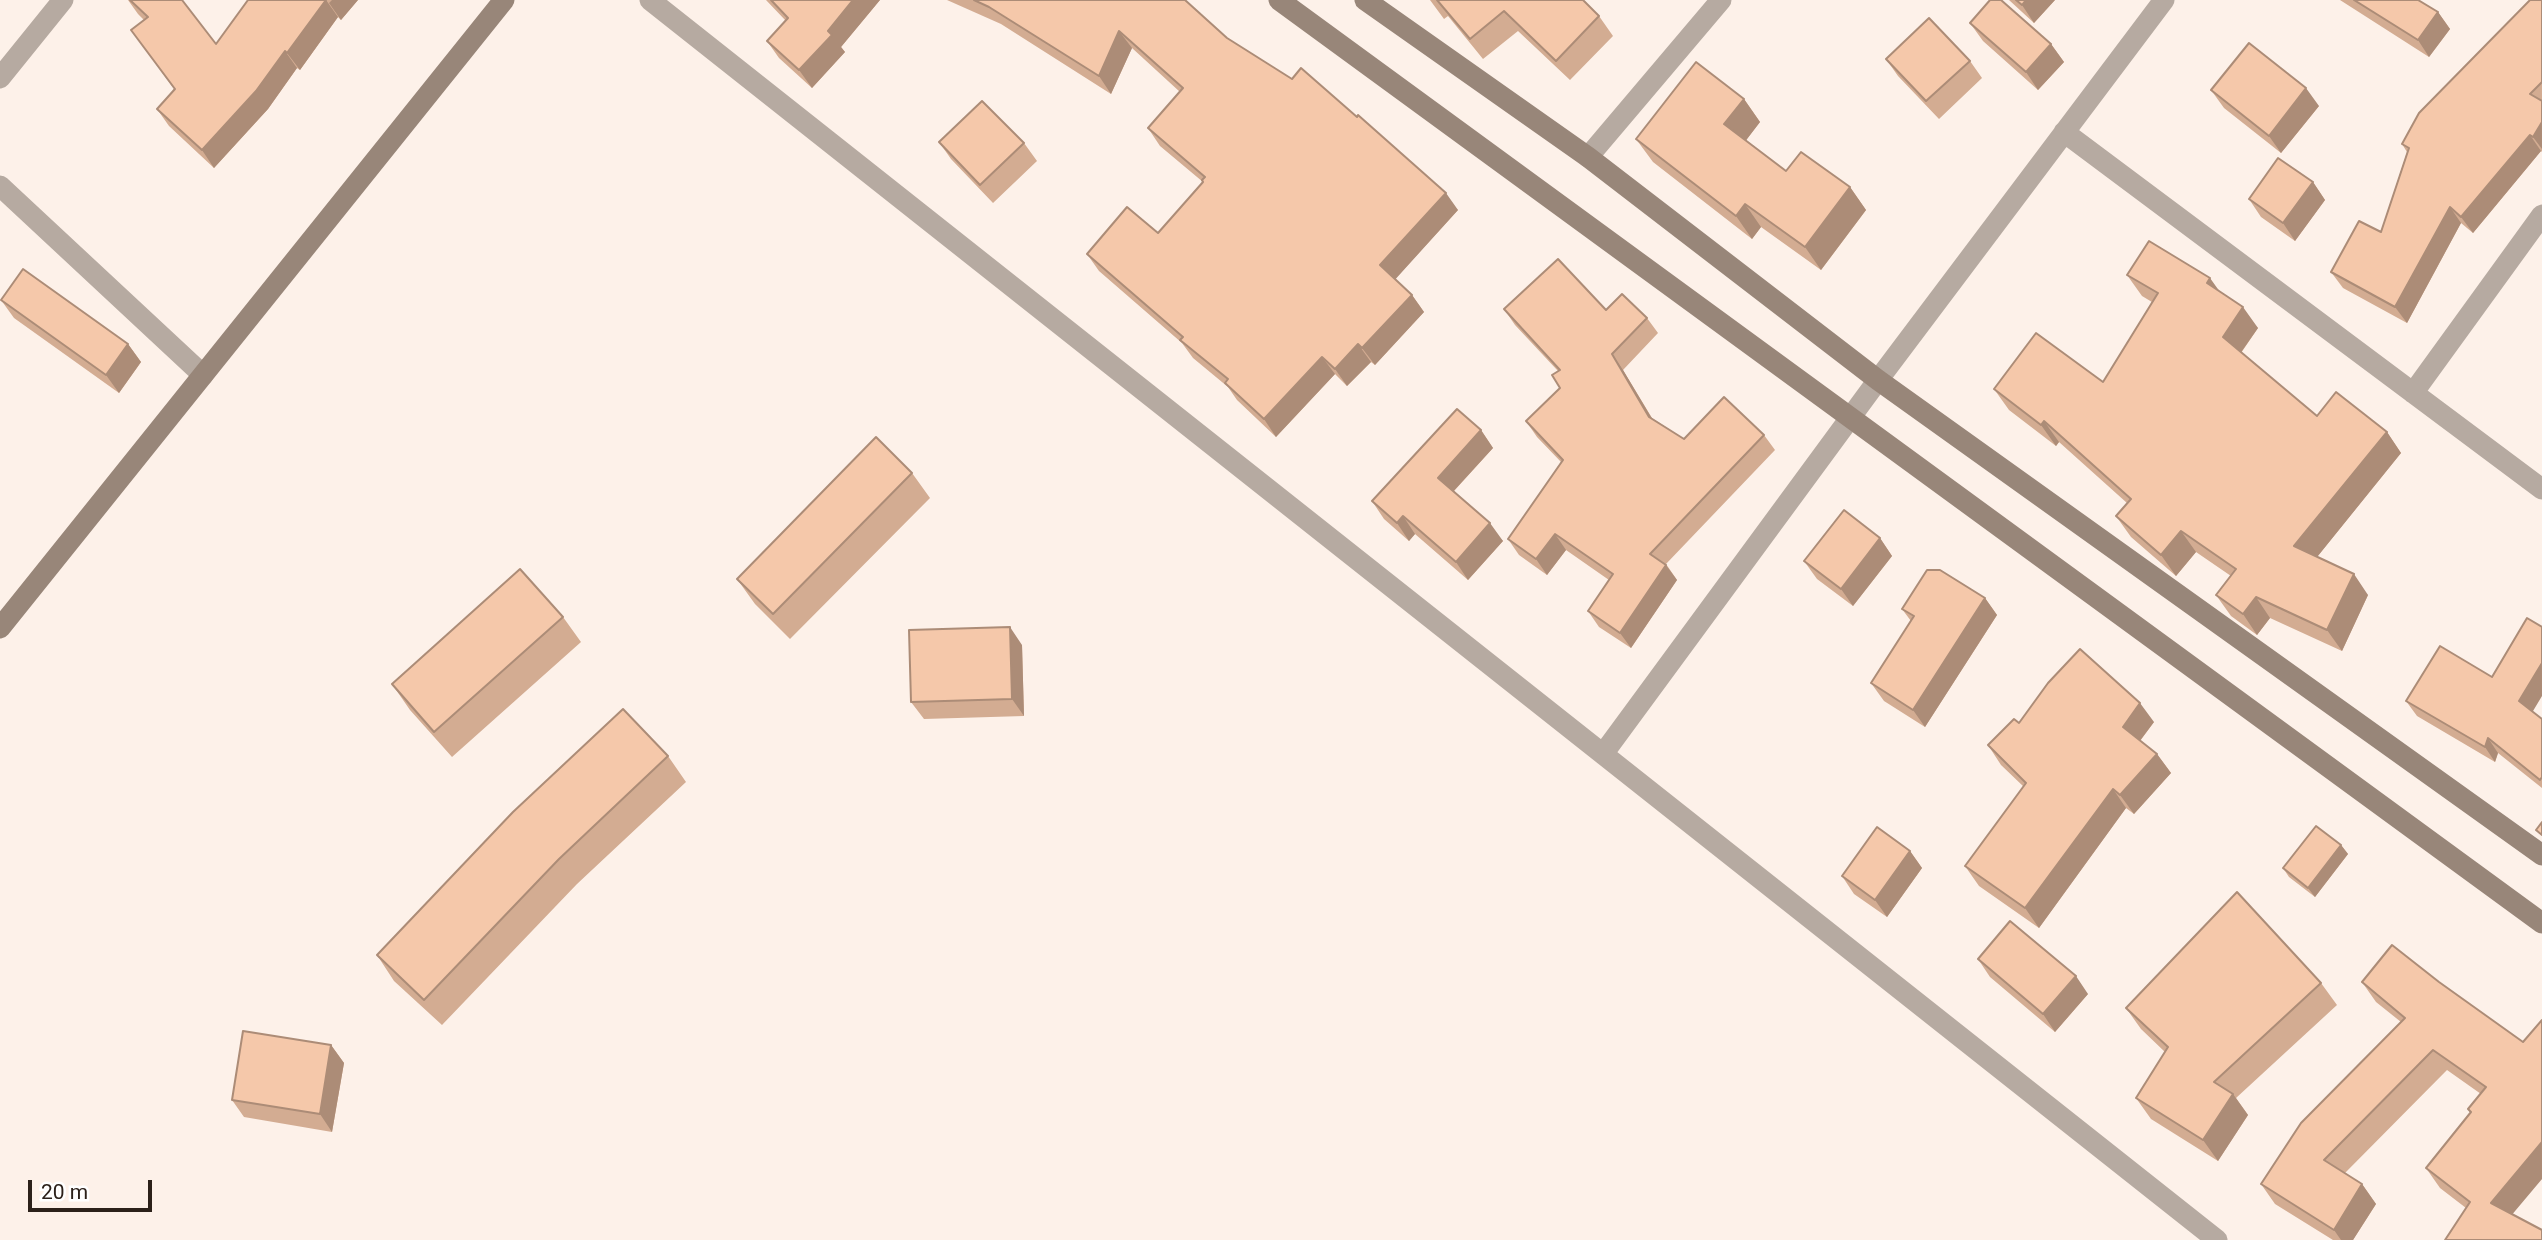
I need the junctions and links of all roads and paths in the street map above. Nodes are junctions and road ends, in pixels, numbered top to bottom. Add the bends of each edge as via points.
1 (63, 0) edge
2 (504, 0) edge
3 (650, 0) edge
4 (1279, 0) edge
5 (1365, 0) edge
6 (1721, 0) edge
7 (2164, 0) edge
8 (0, 78) edge
9 (2064, 132) junction
10 (1588, 157) junction
11 (0, 186) edge
12 (2542, 215) edge
13 (203, 375) junction
14 (1878, 380) junction
15 (2413, 393) junction
16 (1851, 417) junction
17 (2542, 489) edge
18 (0, 628) edge
19 (1603, 754) junction
20 (2542, 855) edge
21 (2542, 923) edge
22 (2217, 1240) edge

1 - 8 street
2 - 13 street
3 - 19 street
4 - 16 street
5 - 10 street
6 - 10 street
7 - 9 street
9 - 14 street
9 - 15 street
10 - 14 street
11 - 13 street
12 - 15 street
13 - 18 street
14 - 16 street
14 - 20 street
15 - 17 street
16 - 19 street
16 - 21 street
19 - 22 street

